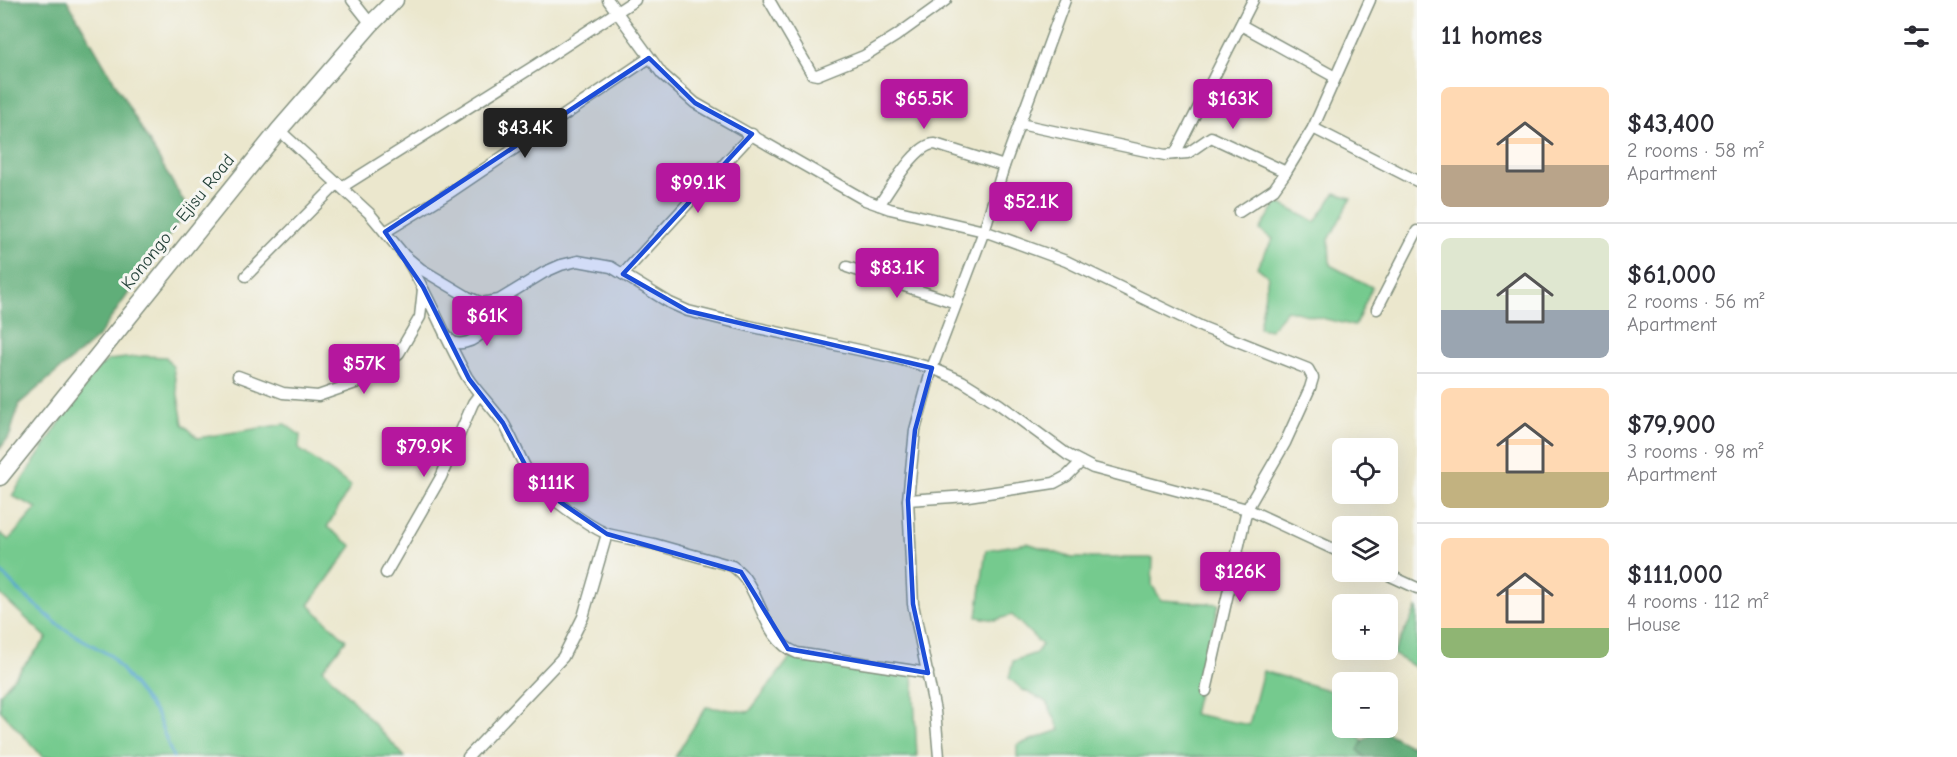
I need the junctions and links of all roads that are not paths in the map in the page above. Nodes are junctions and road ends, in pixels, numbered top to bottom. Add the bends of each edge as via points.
1 (352, 0) edge
2 (395, 0) edge
3 (608, 0) edge
4 (634, 0) edge
5 (769, 0) edge
6 (946, 0) edge
7 (1065, 0) edge
8 (1253, 0) edge
9 (1370, 0) edge
10 (616, 13) junction
11 (371, 24) junction
12 (1241, 25) junction
13 (649, 58) junction
14 (1335, 77) junction
15 (1020, 124) junction
16 (1313, 128) junction
17 (279, 129) junction
18 (752, 134) junction
19 (1175, 154) junction
20 (1004, 166) junction
21 (1286, 172) junction
22 (1417, 181) edge
23 (340, 185) junction
24 (879, 205) junction
25 (1239, 212) dead end
26 (984, 231) junction
27 (1417, 231) edge
28 (385, 232) junction
29 (404, 255) junction
30 (847, 267) dead end
31 (623, 274) junction
32 (246, 276) dead end
33 (423, 287) junction
34 (482, 303) junction
35 (956, 303) junction
36 (1377, 309) dead end
37 (445, 335) junction
38 (932, 368) junction
39 (238, 376) dead end
40 (479, 395) junction
41 (1081, 462) junction
42 (0, 477) edge
43 (908, 500) junction
44 (1247, 509) junction
45 (608, 534) junction
46 (1332, 548) edge
47 (386, 573) dead end
48 (1398, 579) edge
49 (1417, 588) edge
50 (928, 673) junction
51 (1206, 691) dead end
52 (468, 757) edge
53 (939, 757) edge

1 - 11 street
2 - 11 highway, Konongo - Ejisu Road
3 - 10 street
4 - 10 street
5 - 6 street via 812,74 817,75 864,56
7 - 15 street
8 - 12 street
9 - 14 street
10 - 13 street
10 - 23 street
11 - 17 highway, Konongo - Ejisu Road
12 - 14 street
12 - 19 street
13 - 18 street via 695,103
13 - 28 street
14 - 16 street
15 - 19 street
15 - 20 street
16 - 21 street
16 - 22 street
17 - 23 street
17 - 42 highway, Konongo - Ejisu Road
18 - 24 street
18 - 31 street
19 - 21 street via 1188,153 1211,137
20 - 24 street via 929,143
20 - 26 street
21 - 25 street via 1274,189
23 - 28 street
23 - 32 street
24 - 26 street
26 - 35 street
26 - 44 street via 1066,261 1202,327 1308,369 1313,378 1310,388 1285,443
27 - 36 street
28 - 29 street
29 - 33 street
29 - 34 street via 421,269
30 - 35 street
31 - 34 street via 611,267 578,261 544,272 499,300
31 - 38 street via 688,311
33 - 37 street
33 - 39 street via 420,317 399,353 364,380 318,396 283,393
34 - 37 street via 488,316 479,335 462,343
35 - 38 street
37 - 40 street
38 - 41 street via 963,381
38 - 43 street via 915,430
40 - 45 street via 503,423 536,484
40 - 47 street via 441,477
41 - 43 street via 1054,483 969,496
41 - 44 street
43 - 50 street via 913,604
44 - 46 street
44 - 51 street
45 - 50 street via 732,566 741,572 767,621 788,649
45 - 52 street via 583,617 564,657
48 - 49 street
50 - 53 street

